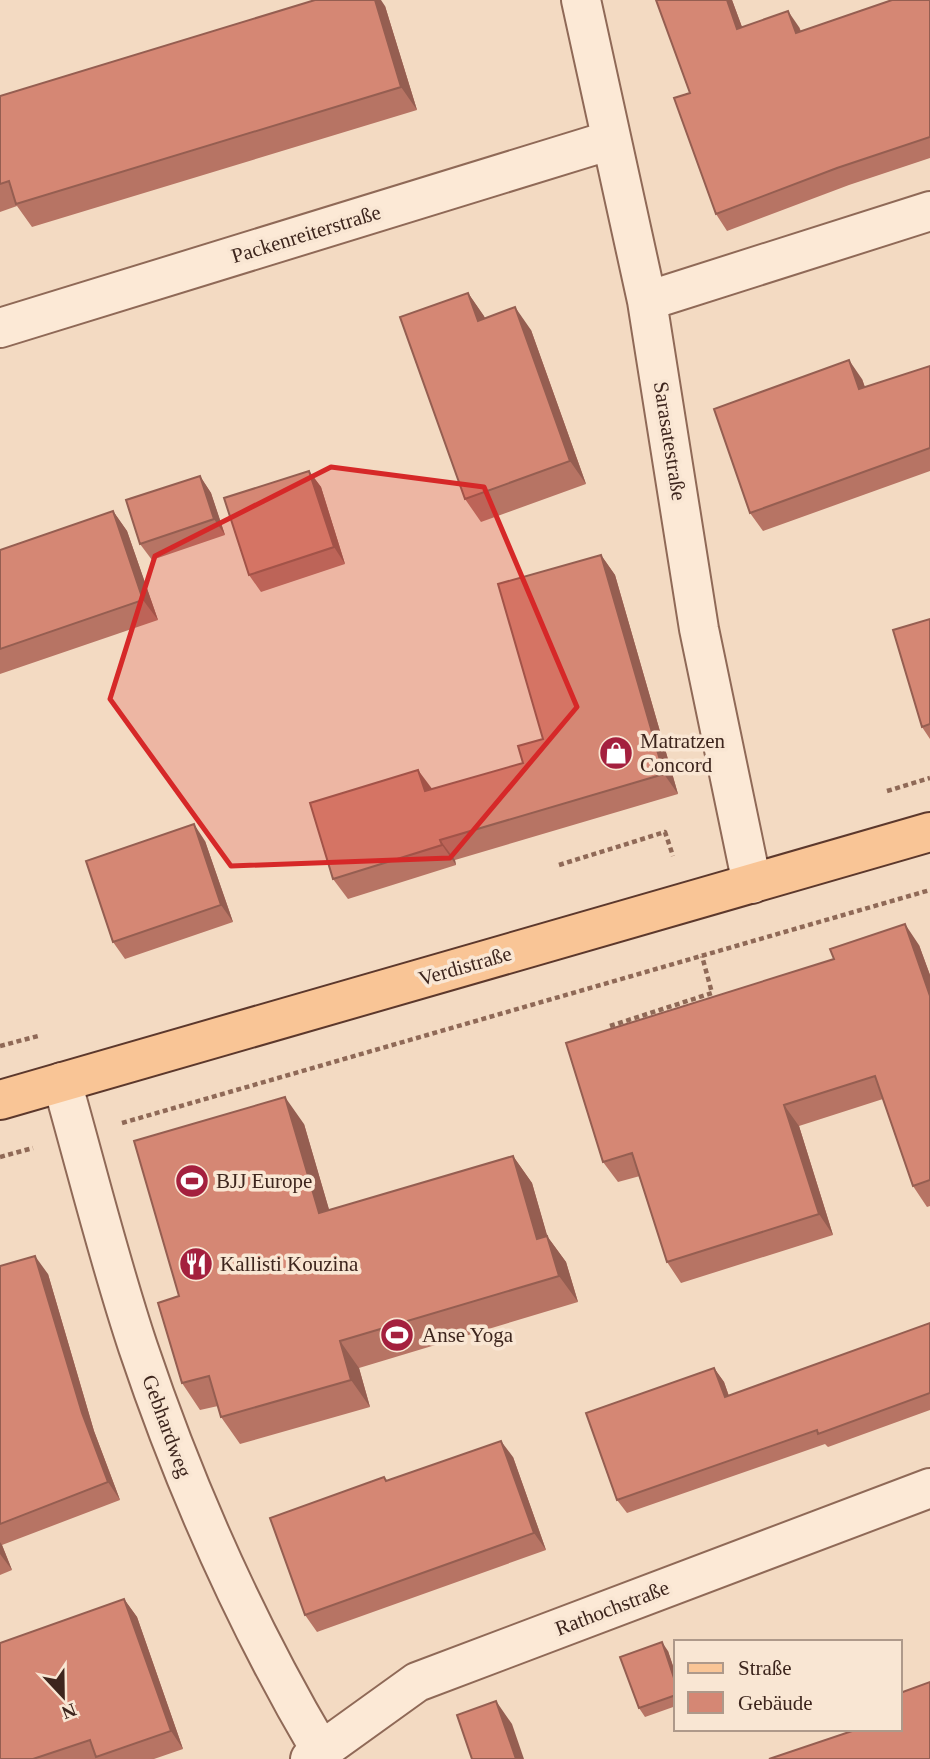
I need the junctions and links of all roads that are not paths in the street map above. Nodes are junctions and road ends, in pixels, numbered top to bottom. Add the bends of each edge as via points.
1 (581, 0) edge
2 (611, 141) junction
3 (930, 211) edge
4 (648, 301) junction
5 (0, 328) edge
6 (930, 832) edge
7 (752, 884) junction
8 (62, 1082) junction
9 (0, 1100) edge
10 (930, 1488) edge
11 (315, 1755) edge

1 - 2 street, Sarasatestraße
2 - 4 street, Sarasatestraße
2 - 5 street, Packenreiterstraße
3 - 4 street
4 - 7 street, Sarasatestraße via 699,629
6 - 7 main road, Verdistraße
7 - 8 main road, Verdistraße
8 - 9 main road, Verdistraße
8 - 11 street, Gebhardweg via 138,1346 200,1513
10 - 11 street, Rathochstraße via 416,1682

